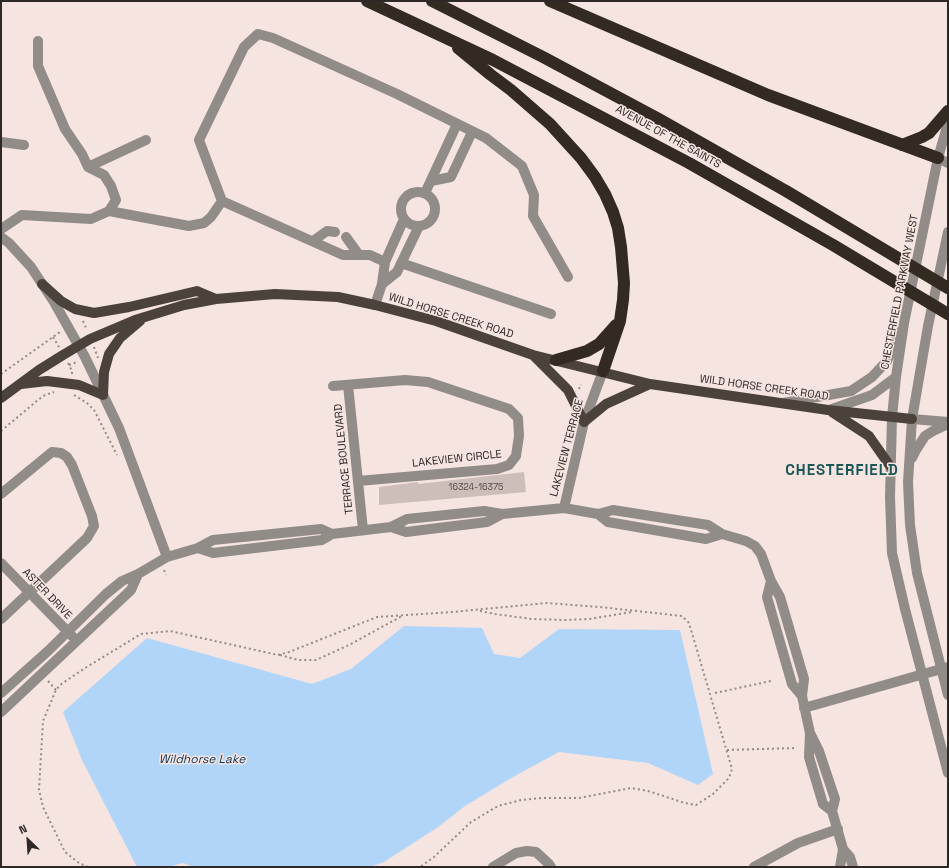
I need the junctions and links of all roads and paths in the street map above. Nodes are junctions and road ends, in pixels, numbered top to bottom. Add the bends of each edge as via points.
1 (367, 1) edge
2 (432, 1) edge
3 (550, 1) edge
4 (443, 36) junction
5 (38, 41) dead end
6 (948, 111) edge
7 (948, 123) edge
8 (457, 124) junction
9 (472, 132) junction
10 (146, 140) dead end
11 (1, 142) edge
12 (24, 145) dead end
13 (902, 145) junction
14 (943, 161) edge
15 (88, 167) junction
16 (431, 181) junction
17 (425, 193) junction
18 (222, 201) junction
19 (109, 211) junction
20 (404, 219) junction
21 (419, 226) junction
22 (1, 229) edge
23 (335, 232) dead end
24 (948, 232) edge
25 (1, 237) edge
26 (346, 237) dead end
27 (313, 241) junction
28 (359, 255) junction
29 (385, 262) junction
30 (401, 263) junction
31 (568, 277) dead end
32 (42, 284) junction
33 (382, 284) junction
34 (948, 288) edge
35 (216, 299) junction
36 (375, 305) junction
37 (85, 311) junction
38 (551, 314) dead end
39 (948, 314) edge
40 (146, 316) junction
41 (620, 321) junction
42 (904, 323) junction
43 (69, 327) junction
44 (79, 346) junction
45 (533, 354) junction
46 (556, 360) junction
47 (603, 371) junction
48 (1, 374) edge
49 (896, 377) junction
50 (20, 384) junction
51 (581, 384) dead end
52 (650, 384) junction
53 (348, 385) junction
54 (333, 386) dead end
55 (579, 389) dead end
56 (54, 392) dead end
57 (69, 393) dead end
58 (102, 395) junction
59 (1, 398) edge
60 (780, 403) junction
61 (828, 410) junction
62 (892, 417) junction
63 (912, 419) junction
64 (584, 422) junction
65 (948, 423) edge
66 (1, 431) edge
67 (119, 459) dead end
68 (890, 466) junction
69 (909, 466) junction
70 (358, 481) junction
71 (1, 494) edge
72 (564, 508) junction
73 (598, 514) junction
74 (363, 530) junction
75 (722, 534) junction
76 (163, 559) junction
77 (1, 563) edge
78 (138, 574) junction
79 (166, 575) dead end
80 (29, 592) junction
81 (476, 610) junction
82 (635, 611) junction
83 (404, 615) junction
84 (1, 619) edge
85 (68, 632) junction
86 (77, 641) junction
87 (278, 655) junction
88 (944, 668) edge
89 (922, 674) junction
90 (771, 681) dead end
91 (48, 682) dead end
92 (56, 690) junction
93 (1, 693) edge
94 (715, 693) dead end
95 (948, 695) edge
96 (804, 708) junction
97 (1, 712) edge
98 (796, 748) dead end
99 (728, 750) junction
100 (948, 773) edge
101 (838, 829) junction
102 (843, 849) junction
103 (88, 867) edge
104 (420, 867) edge
105 (493, 867) edge
106 (551, 867) edge
107 (754, 867) edge
108 (840, 867) edge
109 (852, 867) edge

1 - 4 highway, AVENUE OF THE SAINTS
2 - 34 highway, AVENUE OF THE SAINTS via 657,118 786,190
3 - 13 highway via 768,95
4 - 39 highway, AVENUE OF THE SAINTS via 558,93 689,163
4 - 41 highway via 534,109 582,158 596,177 613,212 621,247 624,283
5 - 15 street via 38,66 66,129
6 - 13 highway via 929,133
7 - 14 street, CHESTERFIELD PARKWAY WEST
8 - 9 street
8 - 16 street
8 - 18 street via 397,94 273,38 258,34 244,47 199,140
9 - 16 street via 451,177
9 - 31 street via 486,138 522,166 534,195 533,216
10 - 15 street
11 - 12 street
13 - 14 highway
14 - 42 street, CHESTERFIELD PARKWAY WEST via 921,242
15 - 19 street via 104,175 111,186 116,200
16 - 17 street
17 - 20 street via 414,192 404,198 400,208
17 - 21 street via 434,201 435,212 429,222
18 - 19 street via 204,223 189,226
18 - 27 street
19 - 22 street via 91,219 22,215
20 - 21 street
20 - 29 street
21 - 30 street
23 - 27 street via 327,231
24 - 63 street
25 - 32 street via 31,267
26 - 28 street
27 - 28 street via 344,255
28 - 29 street via 370,255
29 - 33 street
30 - 33 street via 397,272
30 - 38 street
32 - 37 main road via 61,301
32 - 43 street
33 - 36 street
35 - 36 main road, WILD HORSE CREEK ROAD via 275,294 307,295 338,297
35 - 37 main road via 197,291 128,307 94,313
35 - 40 main road, WILD HORSE CREEK ROAD
36 - 45 main road, WILD HORSE CREEK ROAD via 436,321
37 - 43 path via 83,320
40 - 44 main road, WILD HORSE CREEK ROAD
40 - 58 main road via 120,338 109,354
41 - 46 highway via 599,344 587,351
41 - 47 highway
42 - 49 street, CHESTERFIELD PARKWAY WEST
42 - 60 street via 887,361 872,377 852,391
43 - 44 street
43 - 48 path
44 - 50 main road, WILD HORSE CREEK ROAD
44 - 58 street
45 - 46 main road, WILD HORSE CREEK ROAD
45 - 64 main road via 568,390
46 - 47 main road, WILD HORSE CREEK ROAD
47 - 52 main road, WILD HORSE CREEK ROAD
47 - 64 street, LAKEVIEW TERRACE
49 - 61 street via 872,395
49 - 62 street, CHESTERFIELD PARKWAY WEST
50 - 58 main road via 46,381 79,385
50 - 59 main road, WILD HORSE CREEK ROAD
51 - 55 path
52 - 60 main road, WILD HORSE CREEK ROAD
52 - 64 main road via 606,404
53 - 54 street
53 - 70 street, TERRACE BOULEVARD
53 - 70 street, LAKEVIEW CIRCLE via 405,380 428,382 509,409 518,418 516,456 510,465
56 - 66 path via 38,400
57 - 67 path via 94,410
58 - 76 street via 119,428
60 - 61 main road, WILD HORSE CREEK ROAD
61 - 62 main road, WILD HORSE CREEK ROAD
61 - 68 main road via 869,436
62 - 63 main road, WILD HORSE CREEK ROAD
62 - 68 street, CHESTERFIELD PARKWAY WEST
63 - 65 street
63 - 69 street
64 - 72 street, LAKEVIEW TERRACE
65 - 69 street via 925,436
68 - 89 street, CHESTERFIELD PARKWAY WEST via 892,553
69 - 88 street via 910,525 916,573
70 - 74 street, TERRACE BOULEVARD
71 - 80 street via 52,452 61,453 68,457 72,465 92,516 94,526 87,538
72 - 73 street
72 - 74 street via 502,514 484,511 407,519 391,527
73 - 75 street via 613,510 708,525
73 - 75 street via 608,522 698,538 706,539
74 - 76 street via 332,534 321,529 213,540 198,548
75 - 96 street via 746,541 755,546 761,554 770,581 780,597 804,679
76 - 78 street
76 - 79 path
77 - 80 street, ASTER DRIVE
78 - 85 street via 122,581 106,594
78 - 86 street via 131,590
80 - 84 street
80 - 85 street, ASTER DRIVE
81 - 82 path via 546,603
81 - 82 path via 532,619 565,620 589,619
81 - 83 path
82 - 99 path via 682,616 689,623
83 - 87 path via 377,617
83 - 87 path via 316,660 298,660
85 - 86 street, ASTER DRIVE
85 - 93 street
86 - 97 street
87 - 92 path via 170,631 141,634 85,668
88 - 89 street
88 - 95 street
89 - 96 street
89 - 100 street, CHESTERFIELD PARKWAY WEST
90 - 94 path
91 - 92 path
92 - 103 path via 43,721 39,790 43,807 65,852
96 - 101 street via 810,733 819,751 835,799 832,811
98 - 99 path
99 - 104 path via 732,769 729,778 713,794 696,805 631,788 579,798 521,800 498,806 472,822
101 - 102 street
101 - 107 street via 793,846
102 - 108 street
102 - 109 street via 850,857
105 - 106 street via 516,853 527,851 536,852

